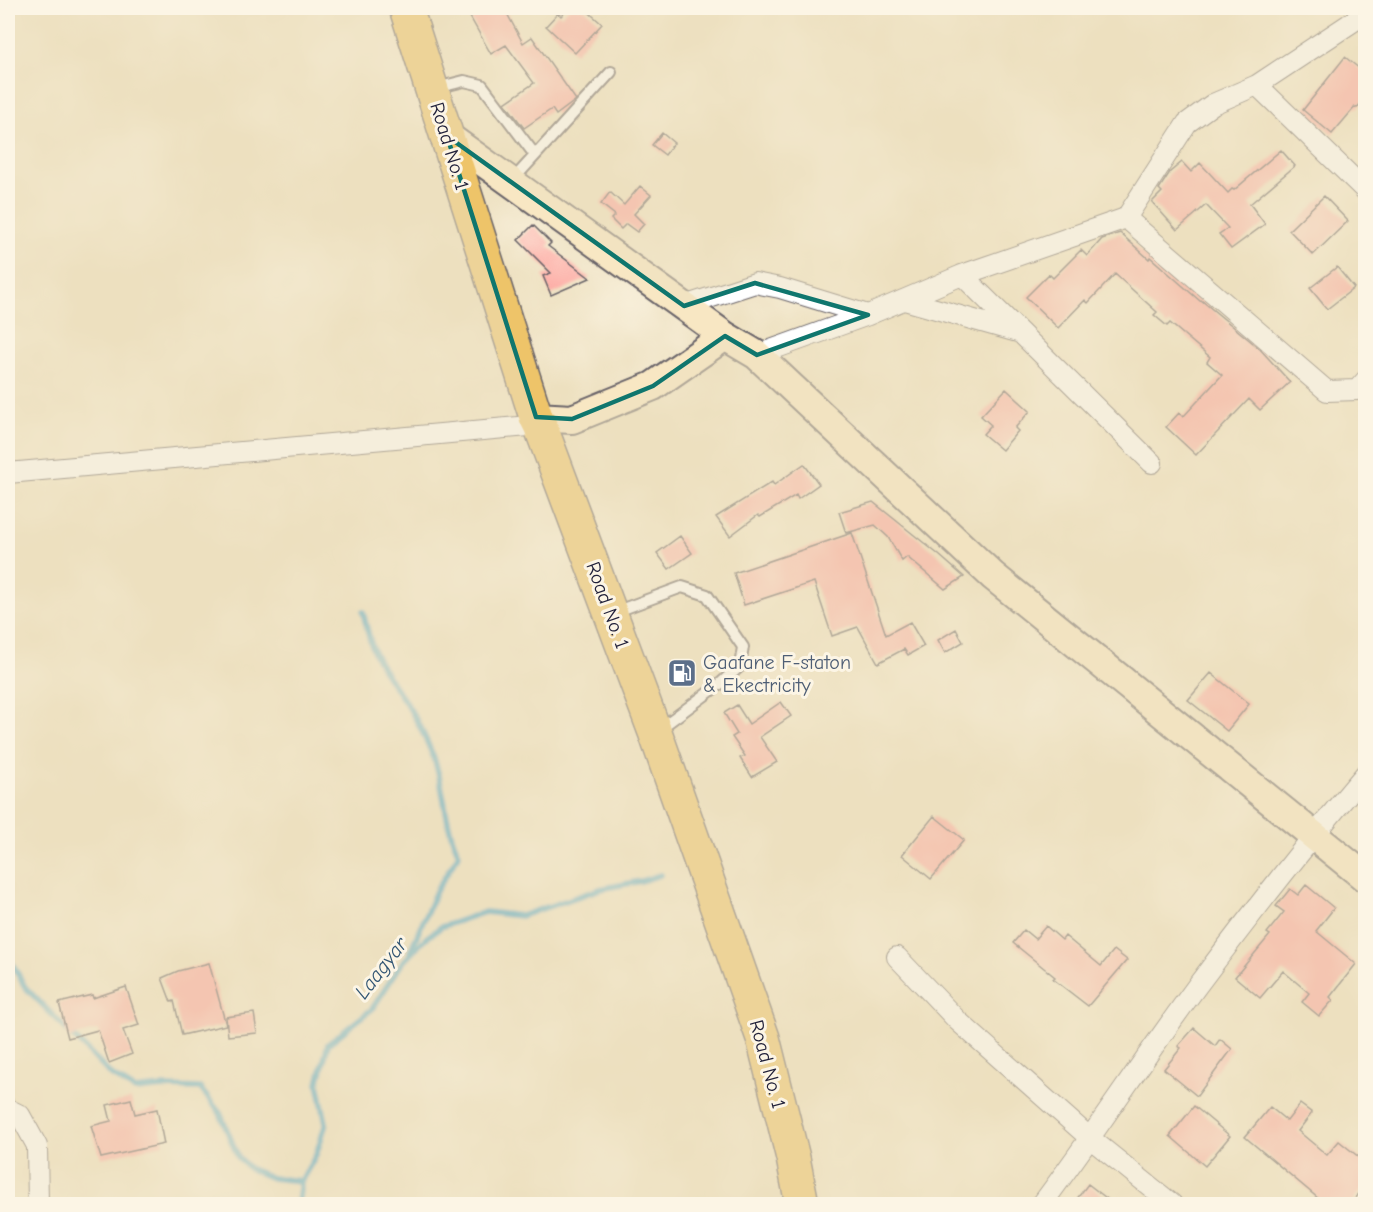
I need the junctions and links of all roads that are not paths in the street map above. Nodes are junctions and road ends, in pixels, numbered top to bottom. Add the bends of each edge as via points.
1 (406, 8) edge
2 (1365, 13) edge
3 (611, 72) dead end
4 (1257, 85) junction
5 (433, 89) junction
6 (447, 136) junction
7 (535, 155) junction
8 (511, 182) junction
9 (1365, 191) edge
10 (1126, 218) junction
11 (962, 275) junction
12 (904, 300) junction
13 (684, 306) junction
14 (868, 315) junction
15 (1020, 333) junction
16 (725, 336) junction
17 (757, 355) junction
18 (1362, 390) edge
19 (538, 421) junction
20 (1152, 463) dead end
21 (8, 473) edge
22 (611, 614) junction
23 (655, 732) junction
24 (1365, 773) edge
25 (1313, 836) junction
26 (1365, 878) edge
27 (897, 957) dead end
28 (8, 1109) edge
29 (1091, 1139) junction
30 (38, 1204) edge
31 (801, 1204) edge
32 (1042, 1204) edge
33 (1172, 1204) edge

1 - 5 highway, Road No. 1
2 - 4 street
3 - 7 lane
4 - 9 street
4 - 10 street via 1214,104 1187,123
5 - 6 highway, Road No. 1
5 - 7 lane via 464,81 482,85
6 - 8 main road
6 - 19 highway, Road No. 1
7 - 8 lane
8 - 13 main road
10 - 11 street
10 - 18 street via 1327,392
11 - 12 street
11 - 15 street
12 - 14 street
12 - 15 street
13 - 14 street via 755,283
13 - 16 main road
14 - 17 street
15 - 20 street
16 - 17 main road
16 - 19 main road via 653,386 572,419
17 - 25 main road via 993,576
19 - 21 street
19 - 22 highway, Road No. 1
22 - 23 highway, Road No. 1
22 - 23 lane via 682,587 707,595 743,647 740,666
23 - 31 highway, Road No. 1 via 763,1038
24 - 25 street
25 - 26 main road
25 - 29 street via 1196,988
27 - 29 street via 958,1021
28 - 30 street via 20,1115 37,1146
29 - 32 street
29 - 33 street

